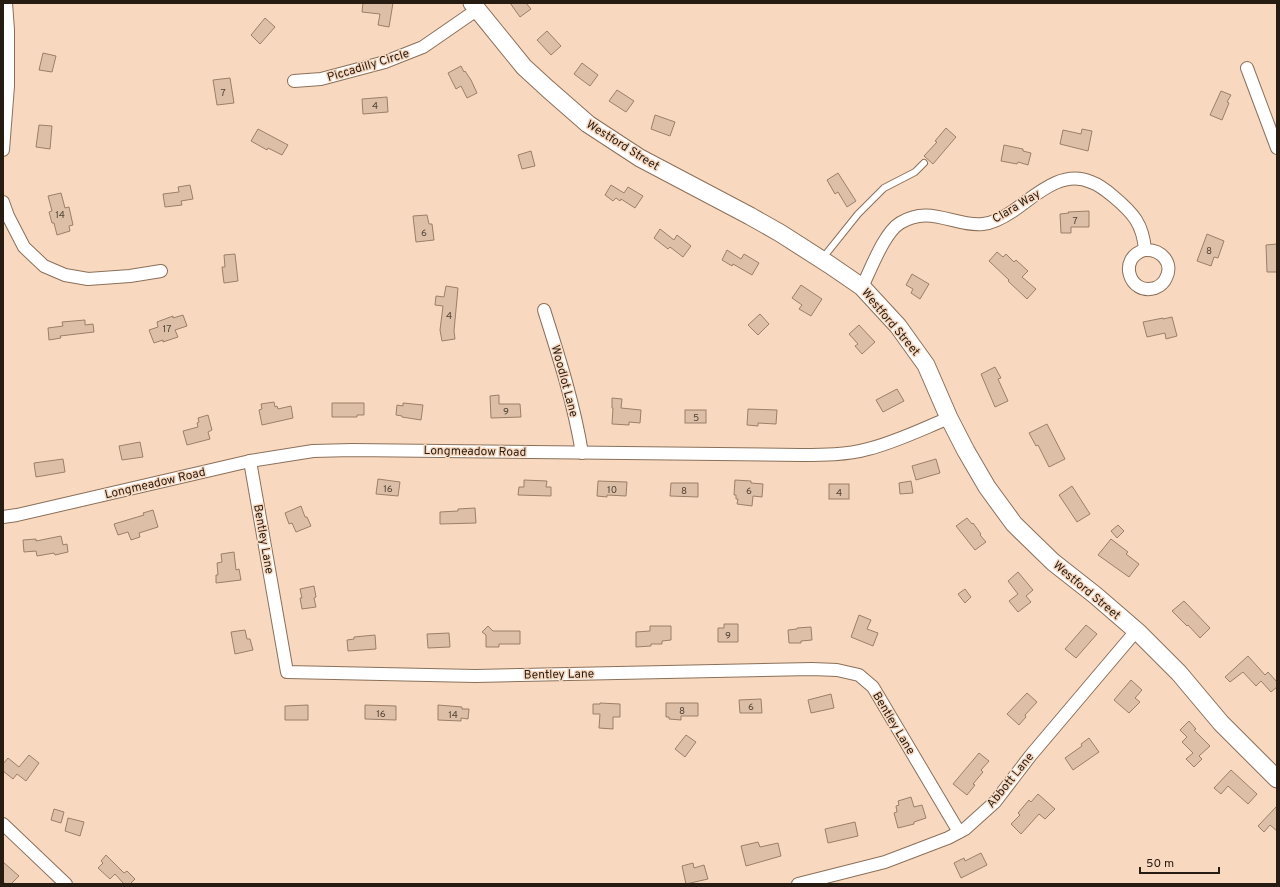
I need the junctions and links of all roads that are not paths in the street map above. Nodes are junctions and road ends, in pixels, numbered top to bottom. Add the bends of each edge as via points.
1 (6, 3) edge
2 (475, 6) edge
3 (1247, 68) dead end
4 (294, 81) dead end
5 (1277, 148) edge
6 (3, 150) edge
7 (924, 164) dead end
8 (3, 202) edge
9 (1146, 250) dead end
10 (822, 259) junction
11 (161, 271) dead end
12 (862, 287) junction
13 (544, 310) dead end
14 (949, 418) junction
15 (582, 453) junction
16 (250, 461) junction
17 (3, 517) edge
18 (1136, 631) junction
19 (1277, 779) edge
20 (3, 824) edge
21 (959, 832) junction
22 (66, 884) edge
23 (798, 884) edge

1 - 6 street via 8,86
2 - 4 street, Piccadilly Circle via 422,47 385,62 321,79
2 - 10 main road, Westford Street via 524,67 588,124 640,158 750,216
3 - 5 street
7 - 10 lane via 915,172 884,188 858,214
8 - 11 street via 24,247 44,266 65,275 88,279
9 - 12 street, Clara Way via 1140,226 1125,206 1096,184 1070,178 1051,185 991,223 967,224 941,217 920,216 901,223 886,238
10 - 12 main road, Westford Street
12 - 14 main road, Westford Street via 898,326 926,364
13 - 15 street, Woodlot Lane via 564,376
14 - 15 street, Longmeadow Road via 868,449 838,454
14 - 18 main road, Westford Street via 987,487 1014,524 1053,562
15 - 16 street, Longmeadow Road via 352,450 313,451
16 - 17 street, Longmeadow Road
16 - 21 street, Bentley Lane via 287,672 474,676 812,669 837,670 859,675 873,687
18 - 19 main road, Westford Street via 1179,673 1221,723
18 - 21 street, Abbott Lane via 1031,755 995,802
20 - 22 street
21 - 23 street, Abbott Lane via 885,862

